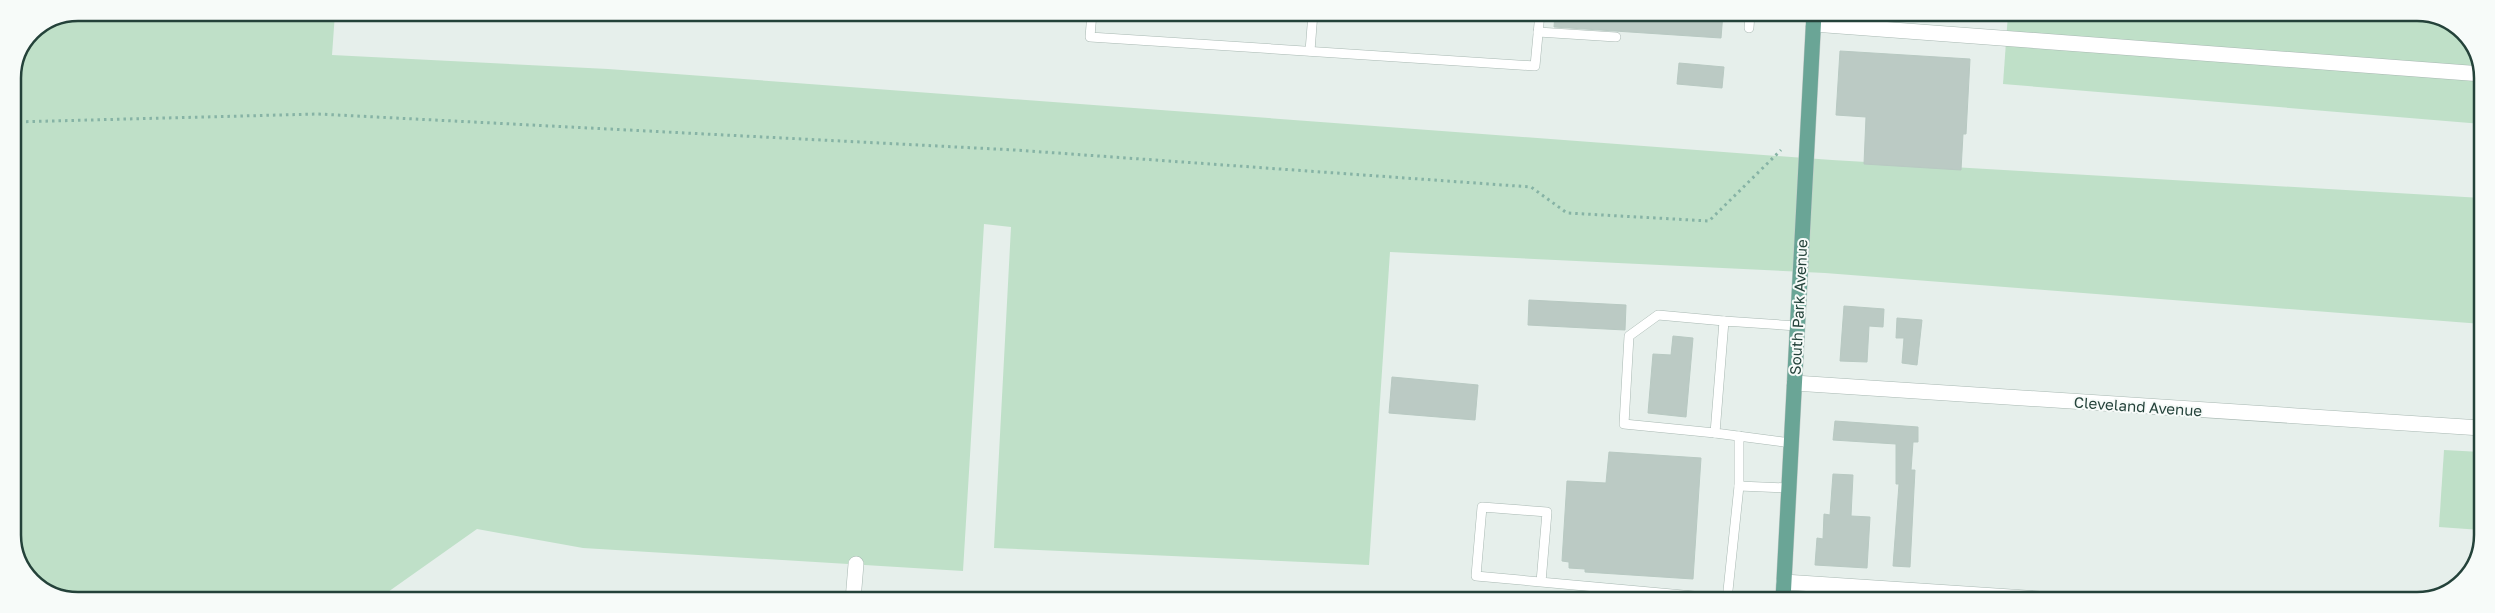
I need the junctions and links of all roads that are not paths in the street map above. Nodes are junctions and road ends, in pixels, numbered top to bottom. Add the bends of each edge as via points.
1 (1091, 21) edge
2 (1312, 21) edge
3 (1539, 21) edge
4 (1750, 21) edge
5 (1814, 21) edge
6 (1838, 21) edge
7 (1749, 28) dead end
8 (1538, 32) junction
9 (1616, 37) dead end
10 (1310, 51) junction
11 (2474, 73) edge
12 (1724, 321) junction
13 (1798, 326) junction
14 (1794, 383) junction
15 (2474, 427) edge
16 (1714, 433) junction
17 (1739, 436) junction
18 (1791, 443) junction
19 (1739, 486) junction
20 (1789, 488) junction
21 (856, 564) dead end
22 (1541, 582) junction
23 (1784, 582) junction
24 (854, 592) edge
25 (1644, 592) edge
26 (1728, 592) edge
27 (1783, 592) edge
28 (1887, 592) edge

1 - 10 lane via 1090,37
2 - 10 lane
3 - 8 lane
4 - 7 lane
5 - 13 main road, South Park Avenue
6 - 11 street
8 - 9 lane
8 - 10 lane via 1535,66
12 - 13 lane
12 - 16 lane
12 - 16 lane via 1658,315 1630,336 1624,424
13 - 14 main road, South Park Avenue
14 - 15 street, Cleveland Avenue
14 - 18 main road, South Park Avenue
16 - 17 lane
17 - 18 lane
17 - 19 lane
18 - 20 main road, South Park Avenue
19 - 20 lane
19 - 26 lane
20 - 23 main road, South Park Avenue
21 - 24 street
22 - 22 lane via 1476,576 1482,507 1547,512
22 - 25 lane
23 - 27 main road, South Park Avenue
23 - 28 street

